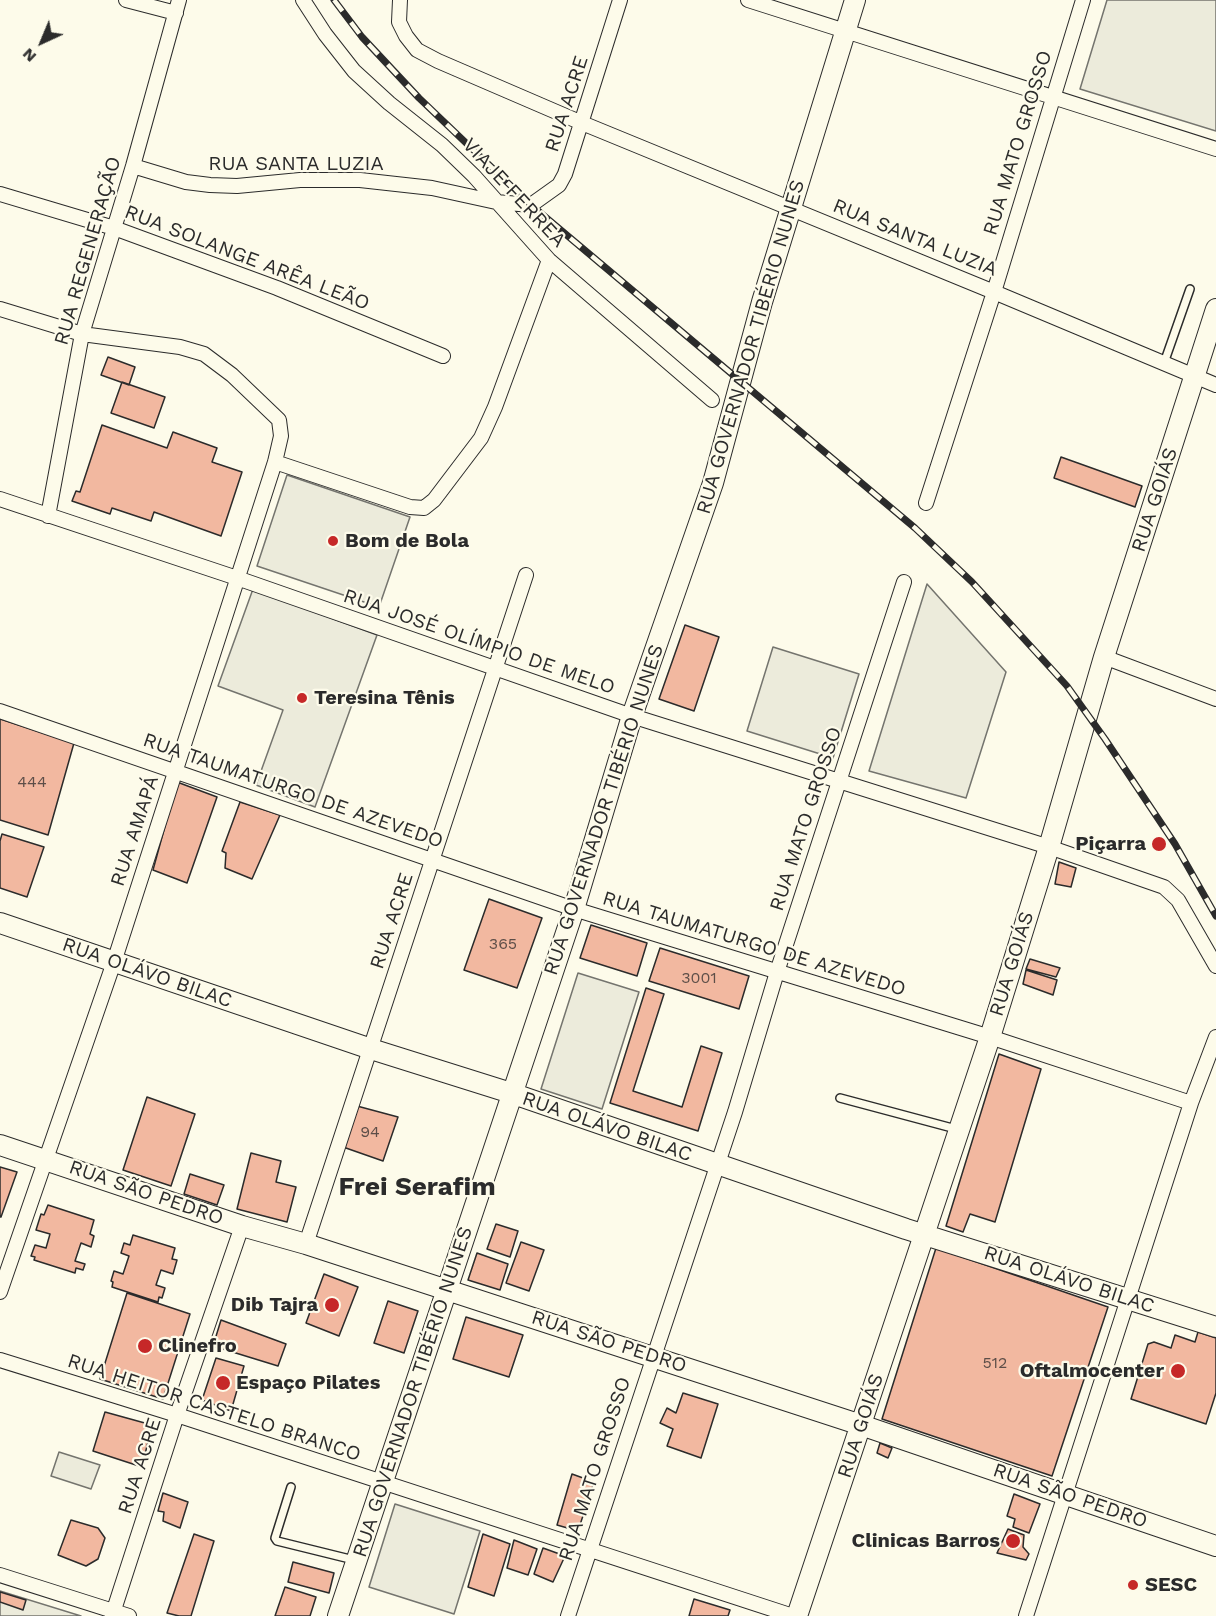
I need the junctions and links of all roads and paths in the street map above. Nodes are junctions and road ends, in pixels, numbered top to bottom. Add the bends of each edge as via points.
1 (126, 0) edge
2 (303, 0) edge
3 (400, 0) edge
4 (620, 0) edge
5 (748, 0) edge
6 (855, 0) edge
7 (1083, 0) edge
8 (178, 7) edge
9 (846, 32) junction
10 (1052, 97) junction
11 (582, 123) junction
12 (1216, 149) edge
13 (133, 166) junction
14 (0, 194) edge
15 (496, 202) junction
16 (531, 205) joint
17 (791, 209) junction
18 (114, 228) junction
19 (549, 260) junction
20 (1190, 289) dead end
21 (994, 292) junction
22 (0, 309) edge
23 (1216, 309) edge
24 (82, 334) junction
25 (443, 356) dead end
26 (1164, 363) junction
27 (1194, 376) junction
28 (1216, 385) edge
29 (712, 400) dead end
30 (274, 462) junction
31 (0, 499) edge
32 (926, 503) dead end
33 (0, 506) edge
34 (48, 516) junction
35 (526, 575) dead end
36 (237, 578) junction
37 (904, 582) dead end
38 (1104, 657) junction
39 (494, 668) junction
40 (1216, 699) edge
41 (0, 711) edge
42 (632, 716) junction
43 (175, 771) junction
44 (839, 781) junction
45 (1049, 847) junction
46 (431, 860) junction
47 (574, 909) junction
48 (0, 923) edge
49 (114, 962) junction
50 (1216, 966) edge
51 (777, 972) junction
52 (990, 1037) junction
53 (1216, 1037) edge
54 (371, 1049) junction
55 (511, 1093) junction
56 (840, 1098) dead end
57 (1191, 1104) junction
58 (959, 1130) junction
59 (0, 1145) edge
60 (46, 1159) junction
61 (716, 1164) junction
62 (243, 1226) junction
63 (924, 1234) junction
64 (306, 1244) junction
65 (448, 1290) junction
66 (0, 1292) edge
67 (1129, 1300) junction
68 (1216, 1327) edge
69 (653, 1356) junction
70 (0, 1360) edge
71 (177, 1415) junction
72 (861, 1425) junction
73 (384, 1482) junction
74 (291, 1487) dead end
75 (1066, 1496) junction
76 (1216, 1546) edge
77 (589, 1550) junction
78 (357, 1561) junction
79 (0, 1575) edge
80 (113, 1614) edge
81 (129, 1616) edge
82 (338, 1616) edge
83 (568, 1616) edge
84 (795, 1616) edge
85 (1026, 1616) edge

1 - 8 street
2 - 15 street, VIAJE FERREA via 354,70 442,145
3 - 11 street, RUA SANTA LUZIA via 399,22 417,50
4 - 11 street, RUA ACRE
5 - 9 street
6 - 9 street, RUA GOVERNADOR TIBÉRIO NUNES
7 - 10 street, RUA MATO GROSSO
8 - 13 street, RUA REGENERAÇÃO
9 - 10 street
9 - 17 street, RUA GOVERNADOR TIBÉRIO NUNES
10 - 12 street
10 - 21 street, RUA MATO GROSSO
11 - 16 street, RUA ACRE via 559,185
11 - 17 street, RUA SANTA LUZIA
13 - 15 street, RUA SANTA LUZIA via 210,185 360,180
13 - 18 street, RUA REGENERAÇÃO
14 - 18 street, RUA SOLANGE ARÊA LEÃO
15 - 16 street, RUA SANTA LUZIA
15 - 19 street, VIAJE FERREA
17 - 21 street, RUA SANTA LUZIA
17 - 42 street, RUA GOVERNADOR TIBÉRIO NUNES via 713,483
18 - 24 street, RUA REGENERAÇÃO
18 - 25 street, RUA SOLANGE ARÊA LEÃO via 277,288
19 - 29 street, VIAJE FERREA
19 - 30 street via 481,438 424,508 369,495
20 - 26 lane
21 - 26 street, RUA SANTA LUZIA
21 - 32 street, RUA MATO GROSSO
22 - 24 street
23 - 27 street, RUA GOIÁS
24 - 30 street, RUA AMAPÁ via 180,347 204,354 279,420 281,436
24 - 34 street, RUA REGENERAÇÃO
26 - 27 street, RUA SANTA LUZIA
27 - 28 street, RUA SANTA LUZIA
27 - 38 street, RUA GOIÁS
30 - 36 street, RUA AMAPÁ
31 - 33 street
31 - 34 street, RUA JOSÉ OLÍMPIO DE MELO
34 - 36 street, RUA JOSÉ OLÍMPIO DE MELO
35 - 39 street, RUA ACRE
36 - 39 street, RUA JOSÉ OLÍMPIO DE MELO
36 - 43 street, RUA AMAPÁ
37 - 44 street, RUA MATO GROSSO
38 - 40 street
38 - 45 street, RUA GOIÁS
39 - 42 street, RUA JOSÉ OLÍMPIO DE MELO
39 - 46 street, RUA ACRE
41 - 43 street, RUA TAUMATURGO DE AZEVEDO
42 - 44 street, RUA JOSÉ OLÍMPIO DE MELO
42 - 47 street, RUA GOVERNADOR TIBÉRIO NUNES
43 - 46 street, RUA TAUMATURGO DE AZEVEDO
43 - 49 street, RUA AMAPÁ
44 - 45 street, RUA JOSÉ OLÍMPIO DE MELO
44 - 51 street, RUA MATO GROSSO
45 - 50 street, RUA JOSÉ OLÍMPIO DE MELO via 1172,892
45 - 52 street, RUA GOIÁS
46 - 47 street, RUA TAUMATURGO DE AZEVEDO
46 - 54 street, RUA ACRE
47 - 51 street, RUA TAUMATURGO DE AZEVEDO
47 - 55 street, RUA GOVERNADOR TIBÉRIO NUNES
48 - 49 street, RUA OLÁVO BILAC
49 - 54 street, RUA OLÁVO BILAC
49 - 60 street, RUA AMAPÁ
51 - 52 street, RUA TAUMATURGO DE AZEVEDO
51 - 61 street, RUA MATO GROSSO
52 - 57 street, RUA TAUMATURGO DE AZEVEDO
52 - 58 street, RUA GOIÁS
53 - 57 street
54 - 55 street, RUA OLÁVO BILAC
54 - 64 street, RUA ACRE
55 - 61 street, RUA OLÁVO BILAC
55 - 65 street, RUA GOVERNADOR TIBÉRIO NUNES
56 - 58 lane
57 - 67 street
58 - 63 street, RUA GOIÁS
59 - 60 street, RUA SÃO PEDRO
60 - 62 street, RUA SÃO PEDRO
60 - 66 street, RUA AMAPÁ
61 - 63 street, RUA OLÁVO BILAC
61 - 69 street, RUA MATO GROSSO
62 - 64 street, RUA SÃO PEDRO
62 - 71 street, RUA ACRE
63 - 67 street, RUA OLÁVO BILAC
63 - 72 street, RUA GOIÁS
64 - 65 street, RUA SÃO PEDRO
65 - 69 street, RUA SÃO PEDRO
65 - 73 street, RUA GOVERNADOR TIBÉRIO NUNES
67 - 68 street, RUA OLÁVO BILAC
67 - 75 street
69 - 72 street, RUA SÃO PEDRO
69 - 77 street, RUA MATO GROSSO
70 - 71 street, RUA HEITOR CASTELO BRANCO
71 - 73 street, RUA HEITOR CASTELO BRANCO
71 - 80 street, RUA ACRE
72 - 75 street, RUA SÃO PEDRO
72 - 84 street, RUA GOIÁS
73 - 77 street, RUA HEITOR CASTELO BRANCO
73 - 78 street, RUA GOVERNADOR TIBÉRIO NUNES
74 - 78 lane via 277,1541
75 - 76 street, RUA SÃO PEDRO
75 - 85 street
77 - 83 street, RUA MATO GROSSO
77 - 84 street, RUA HEITOR CASTELO BRANCO
78 - 82 street, RUA GOVERNADOR TIBÉRIO NUNES
79 - 80 street
80 - 81 street

